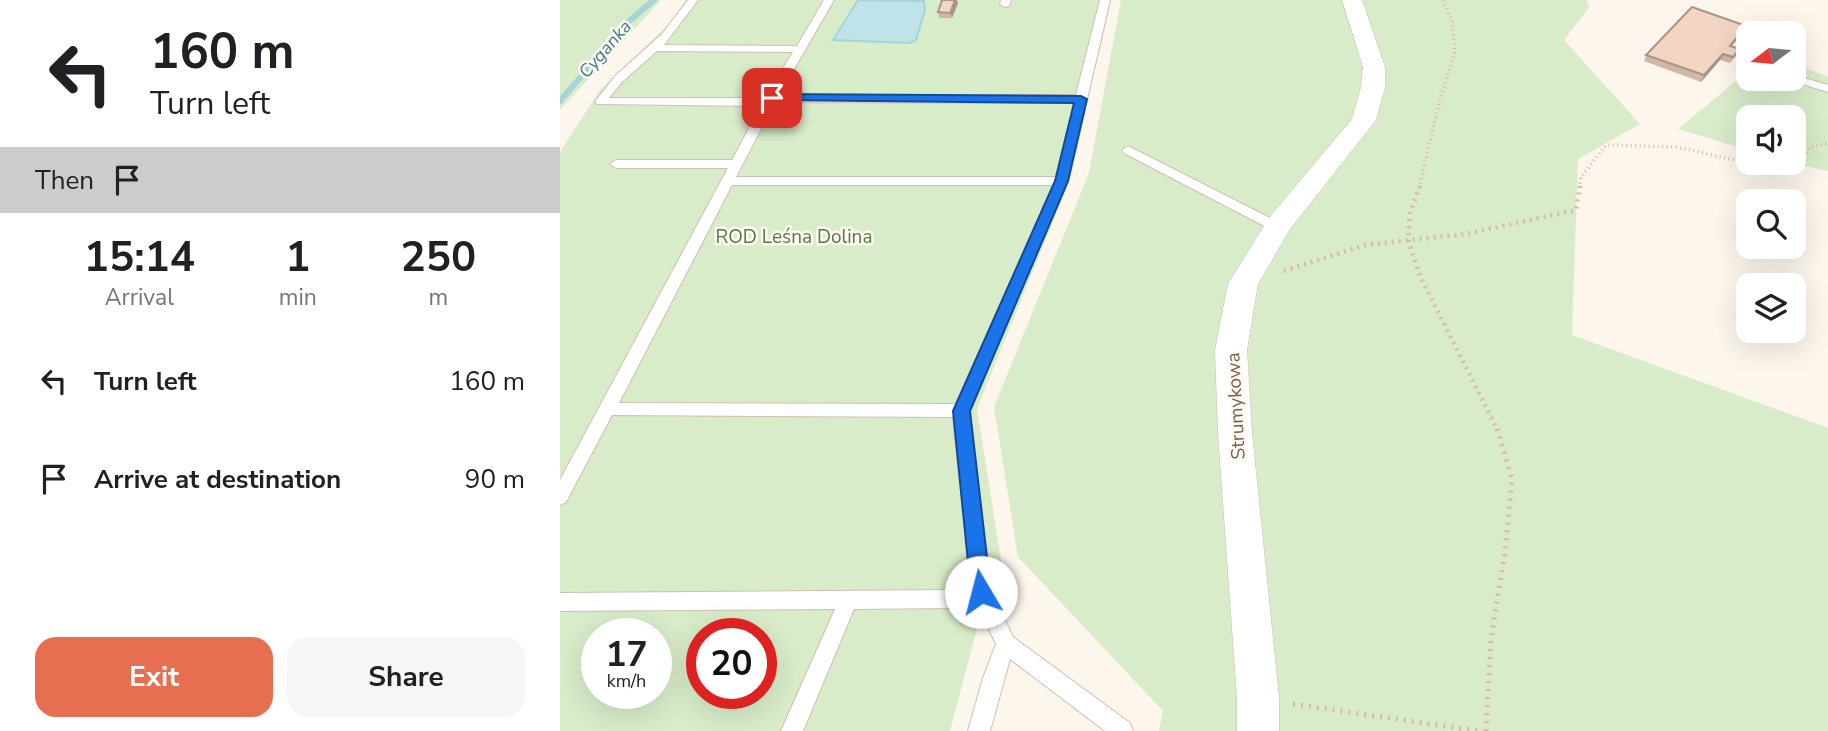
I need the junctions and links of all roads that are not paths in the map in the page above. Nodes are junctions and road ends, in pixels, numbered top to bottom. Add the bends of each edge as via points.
1 (693, 0) edge
2 (829, 0) edge
3 (1105, 0) edge
4 (1352, 0) edge
5 (654, 48) junction
6 (800, 49) junction
7 (1806, 82) edge
8 (1828, 89) edge
9 (1081, 99) junction
10 (771, 100) junction
11 (1128, 150) dead end
12 (615, 164) dead end
13 (736, 164) junction
14 (727, 181) junction
15 (1062, 181) junction
16 (1277, 227) junction
17 (607, 409) junction
18 (961, 411) junction
19 (560, 496) edge
20 (981, 592) junction
21 (848, 600) junction
22 (560, 602) edge
23 (1006, 644) junction
24 (792, 731) edge
25 (979, 731) edge
26 (1122, 731) edge
27 (1258, 731) edge

1 - 5 lane
2 - 6 lane
3 - 9 lane
4 - 16 street, Strumykowa via 1374,67 1364,120
5 - 6 lane
5 - 10 lane via 629,66 601,102
6 - 10 lane
7 - 8 lane
9 - 10 lane
9 - 15 lane
10 - 13 lane
11 - 16 lane
12 - 13 lane
13 - 14 lane
14 - 15 lane
14 - 17 lane
15 - 18 lane
16 - 27 street, Strumykowa via 1243,284 1231,350
17 - 18 lane
17 - 19 lane
18 - 20 lane
20 - 21 lane via 951,599
20 - 23 lane
21 - 22 lane
21 - 24 lane
23 - 25 lane
23 - 26 lane

